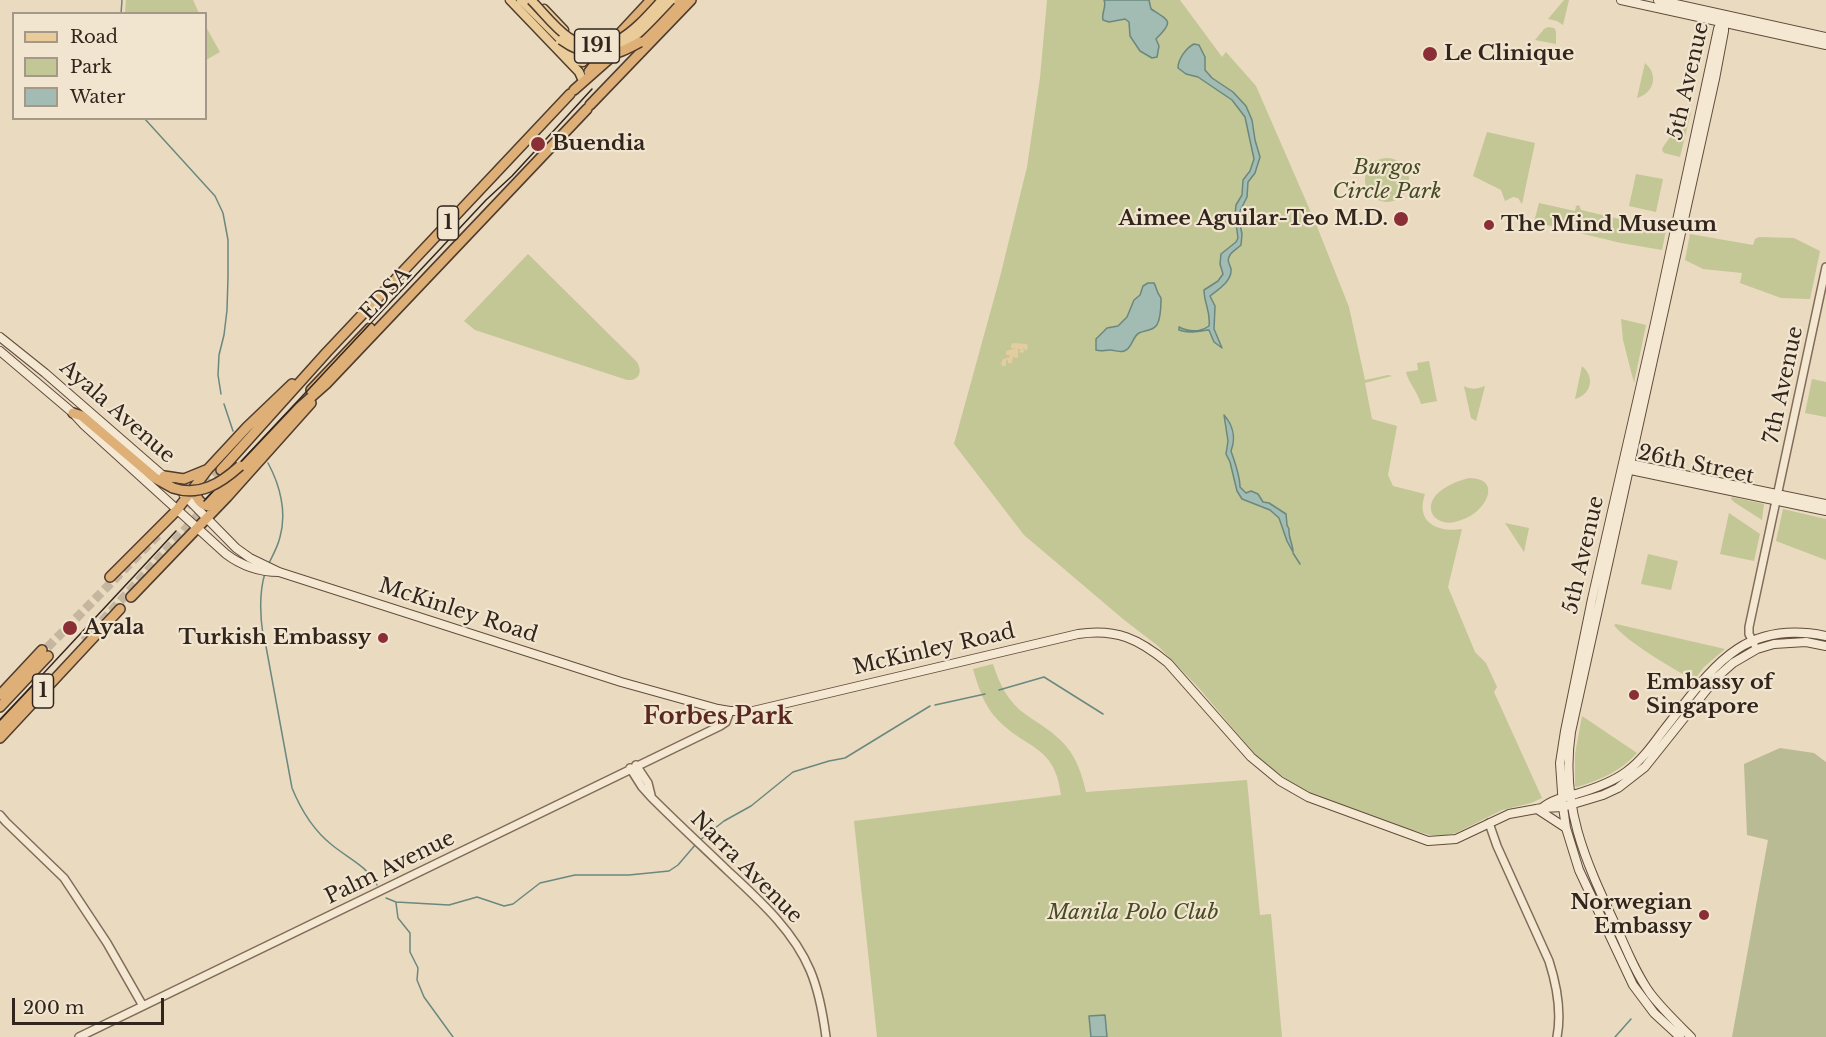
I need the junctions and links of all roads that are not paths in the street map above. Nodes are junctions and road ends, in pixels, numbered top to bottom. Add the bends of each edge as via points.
1 (510, 0) edge
2 (521, 0) edge
3 (534, 0) edge
4 (651, 0) edge
5 (657, 0) edge
6 (664, 0) edge
7 (671, 0) edge
8 (680, 0) edge
9 (691, 0) edge
10 (1621, 0) edge
11 (1658, 0) edge
12 (1723, 20) junction
13 (557, 22) junction
14 (543, 35) junction
15 (1826, 37) edge
16 (611, 43) junction
17 (1826, 45) edge
18 (596, 53) junction
19 (582, 81) junction
20 (478, 222) junction
21 (1826, 267) edge
22 (0, 337) edge
23 (327, 352) junction
24 (2, 355) edge
25 (73, 413) junction
26 (1627, 468) junction
27 (208, 469) junction
28 (221, 470) tunnel mouth
29 (164, 476) junction
30 (195, 487) junction
31 (1776, 497) junction
32 (187, 498) junction
33 (215, 503) junction
34 (1826, 504) edge
35 (177, 510) junction
36 (1826, 511) edge
37 (206, 518) junction
38 (197, 529) junction
39 (279, 572) junction
40 (110, 577) dead end
41 (131, 597) dead end
42 (120, 609) dead end
43 (1826, 636) edge
44 (1753, 641) junction
45 (86, 645) junction
46 (1826, 646) edge
47 (1757, 649) junction
48 (0, 695) edge
49 (0, 707) edge
50 (718, 709) junction
51 (730, 711) junction
52 (0, 727) edge
53 (714, 728) junction
54 (0, 738) edge
55 (633, 767) junction
56 (1566, 796) junction
57 (1567, 806) junction
58 (1539, 808) junction
59 (0, 815) edge
60 (3, 821) edge
61 (1487, 824) junction
62 (1566, 828) junction
63 (143, 1006) junction
64 (80, 1037) edge
65 (826, 1037) edge
66 (1557, 1037) edge
67 (1680, 1037) edge
68 (1690, 1037) edge

1 - 14 main road
2 - 18 main road, 191, bridge via 572,48
3 - 6 main road, 191, bridge via 569,38 591,46 626,37
3 - 13 main road
4 - 16 highway, 1
5 - 19 highway
6 - 19 highway, EDSA / 1 via 621,48
7 - 18 main road, 191, bridge via 630,41
8 - 18 highway, bridge via 640,42 620,53
9 - 20 highway, EDSA / 1
10 - 12 main road
11 - 12 main road
12 - 15 main road
12 - 17 main road
12 - 26 main road, 5th Avenue
13 - 14 main road via 561,33 586,55 586,61 578,61
13 - 16 main road via 580,42
14 - 19 main road via 579,72
16 - 19 highway, 1
19 - 23 highway, EDSA / 1
20 - 25 highway, bridge via 458,234 240,466 217,484 191,491 169,486 82,416
20 - 33 highway, EDSA / 1
21 - 31 street, 7th Avenue
22 - 29 main road, Ayala Avenue
23 - 27 highway, 1 via 285,389
23 - 28 highway, EDSA / 1
24 - 25 main road, Ayala Avenue
25 - 35 main road, Ayala Avenue
26 - 31 main road, 26th Street
26 - 56 main road, 5th Avenue via 1592,599 1564,730 1560,763
27 - 29 highway via 186,479
27 - 30 highway, 1
29 - 32 main road, Ayala Avenue
30 - 32 highway, 1
30 - 33 highway via 202,504 210,507
31 - 34 main road, 26th Street
31 - 36 main road, 26th Street
31 - 44 street, 7th Avenue via 1749,627
32 - 35 highway, 1
32 - 37 main road, Ayala Avenue
33 - 37 highway, 1
35 - 38 main road, Ayala Avenue
35 - 40 highway, 1
37 - 38 highway, 1
37 - 39 main road, McKinley Road via 245,555
38 - 39 main road, McKinley Road via 237,561 259,571
38 - 41 highway, 1
39 - 50 main road, McKinley Road via 588,672
42 - 45 highway, 1
43 - 44 main road, McKinley Road via 1795,633
44 - 47 street, 7th Avenue
44 - 56 main road, McKinley Road via 1719,663 1640,761 1606,783
45 - 52 highway via 62,663
45 - 54 highway, 1
46 - 47 main road, McKinley Road via 1786,642
47 - 57 main road, McKinley Road via 1716,678 1656,755 1631,780 1603,795
48 - 49 highway, 1 via 45,653
50 - 51 main road, McKinley Road
50 - 53 street via 720,720
51 - 53 street, Palm Avenue via 726,722
51 - 61 main road, McKinley Road via 753,711 1065,636 1105,632 1130,638 1153,650 1178,672 1262,768 1308,797 1428,841 1456,839
53 - 55 street, Palm Avenue
55 - 63 street, Palm Avenue
55 - 65 street, Narra Avenue via 651,797 750,891 795,941 815,984
56 - 57 main road, 5th Avenue
56 - 58 main road, McKinley Road
57 - 58 main road, McKinley Road
57 - 62 main road, 5th Avenue
57 - 68 main road, 5th Avenue via 1588,866 1635,967 1651,994
58 - 61 main road, McKinley Road via 1509,814
58 - 62 main road
59 - 60 street
60 - 63 street via 61,875
61 - 66 street via 1555,979 1560,1010
62 - 67 main road, 5th Avenue via 1579,870 1633,985 1654,1013
63 - 64 street, Palm Avenue

